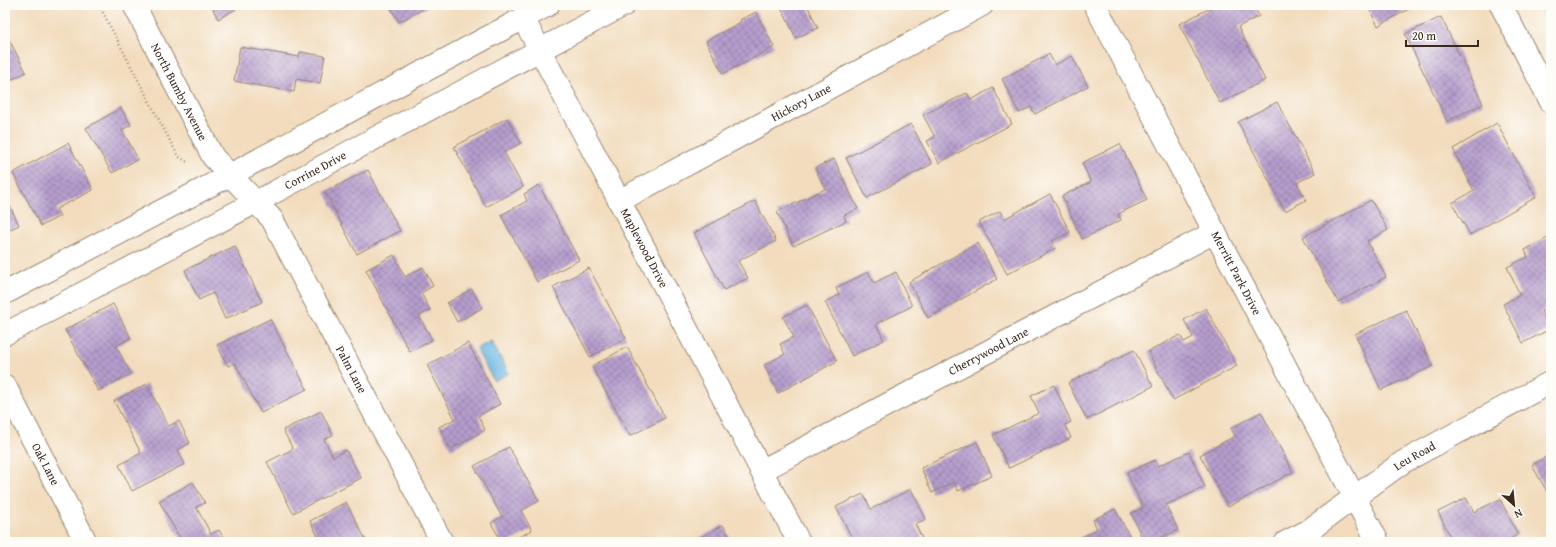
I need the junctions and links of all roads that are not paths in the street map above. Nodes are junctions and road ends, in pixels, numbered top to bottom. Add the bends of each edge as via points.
1 (134, 5) edge
2 (548, 5) edge
3 (624, 5) edge
4 (982, 5) edge
5 (1095, 5) edge
6 (1501, 5) edge
7 (523, 18) junction
8 (540, 50) junction
9 (1551, 102) edge
10 (230, 175) junction
11 (619, 200) junction
12 (256, 202) junction
13 (1215, 232) junction
14 (5, 293) edge
15 (5, 334) edge
16 (1551, 382) edge
17 (5, 386) edge
18 (762, 471) junction
19 (1354, 498) junction
20 (86, 542) edge
21 (442, 542) edge
22 (798, 542) edge
23 (1286, 542) edge
24 (1378, 542) edge

1 - 10 street, North Bumby Avenue via 213,156
2 - 7 street
3 - 8 street, Corrine Drive
4 - 11 street, Hickory Lane
5 - 13 street, Merritt Park Drive
6 - 9 street
7 - 8 street, Maplewood Drive
7 - 10 street
8 - 11 street, Maplewood Drive
8 - 12 street, Corrine Drive
10 - 12 street, North Bumby Avenue
10 - 14 street
11 - 18 street, Maplewood Drive
12 - 15 street, Corrine Drive
12 - 21 street, Palm Lane via 272,219
13 - 18 street, Cherrywood Lane
13 - 19 street, Merritt Park Drive
16 - 19 street, Leu Road via 1404,462
17 - 20 street, Oak Lane
18 - 22 street, Maplewood Drive
19 - 23 street, Leu Road
19 - 24 street, Merritt Park Drive

